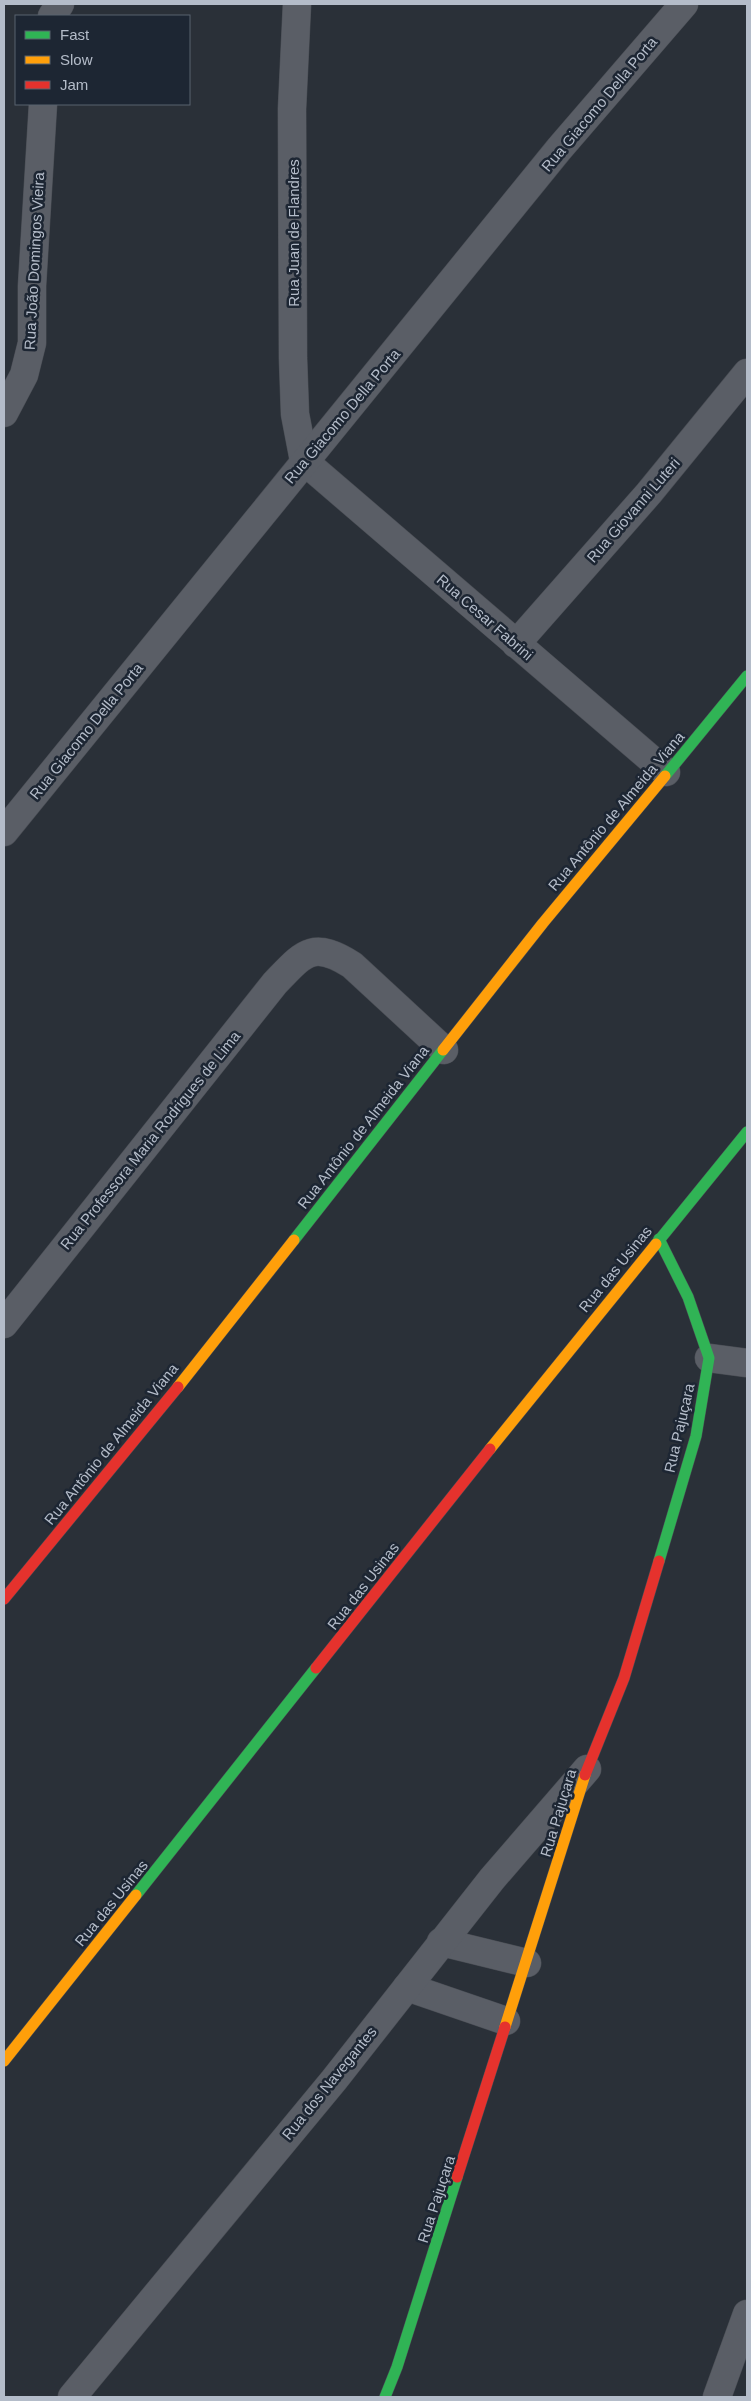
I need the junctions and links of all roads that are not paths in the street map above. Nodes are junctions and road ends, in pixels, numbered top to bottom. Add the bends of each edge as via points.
1 (60, 4) edge
2 (297, 4) edge
3 (684, 4) edge
4 (53, 15) edge
5 (43, 105) edge
6 (747, 373) edge
7 (4, 413) edge
8 (304, 461) junction
9 (516, 644) junction
10 (747, 676) edge
11 (666, 772) junction
12 (5, 830) edge
13 (444, 1050) junction
14 (747, 1132) edge
15 (659, 1239) junction
16 (4, 1324) edge
17 (708, 1358) junction
18 (747, 1363) edge
19 (4, 1599) edge
20 (587, 1770) junction
21 (441, 1942) junction
22 (527, 1963) junction
23 (407, 1987) junction
24 (506, 2022) junction
25 (4, 2061) edge
26 (747, 2314) edge
27 (72, 2397) edge
28 (385, 2397) edge
29 (717, 2397) edge

1 - 4 street
2 - 8 street, Rua Juan de Flandres via 292,109 294,358 295,414
3 - 8 street, Rua Giacomo Della Porta via 560,149
5 - 7 street, Rua João Domingos Vieira via 32,286 32,343 24,375
6 - 9 street, Rua Giovanni Luteri via 649,493
8 - 9 street, Rua Cesar Fabrini
8 - 12 street, Rua Giacomo Della Porta
9 - 11 street, Rua Cesar Fabrini
10 - 11 street, Rua Antônio de Almeida Viana
11 - 13 street, Rua Antônio de Almeida Viana
13 - 16 street, Rua Professora Maria Rodrigues de Lima via 336,955 313,951 298,959 269,991
13 - 19 street, Rua Antônio de Almeida Viana via 154,1418
14 - 15 street, Rua das Usinas
15 - 17 street, Rua Pajuçara via 688,1297
15 - 25 street, Rua das Usinas
17 - 18 street
17 - 20 street, Rua Pajuçara via 696,1436 624,1678
20 - 21 street, Rua dos Navegantes
20 - 22 street, Rua Pajuçara
21 - 22 street
21 - 23 street, Rua dos Navegantes
22 - 24 street, Rua Pajuçara
23 - 24 street
23 - 27 street, Rua dos Navegantes
24 - 28 street, Rua Pajuçara
26 - 29 street

